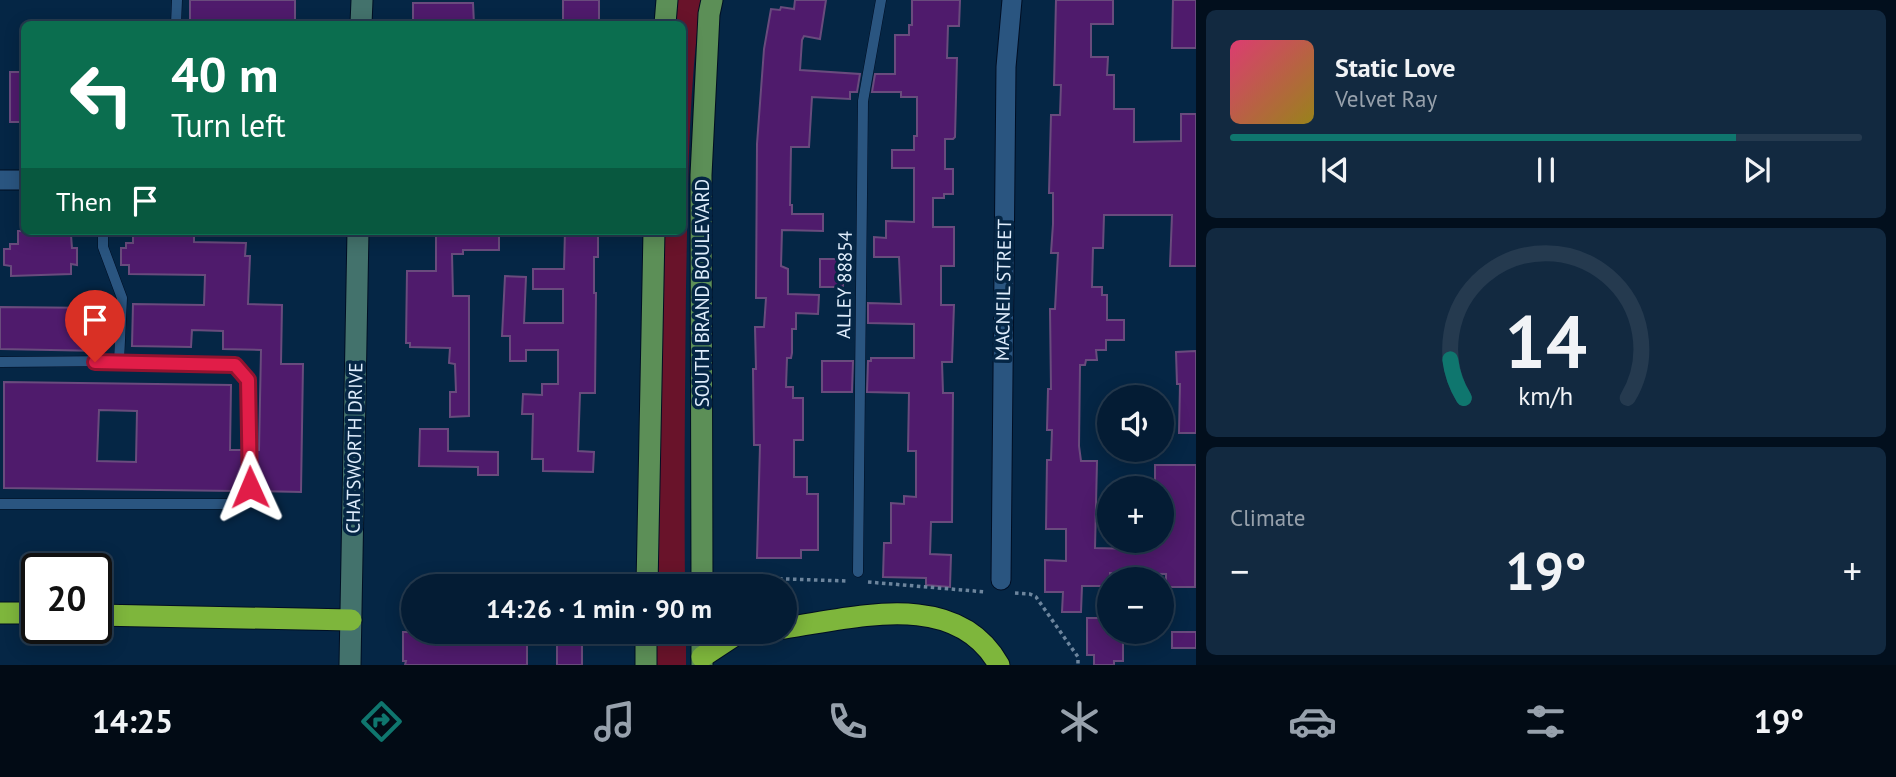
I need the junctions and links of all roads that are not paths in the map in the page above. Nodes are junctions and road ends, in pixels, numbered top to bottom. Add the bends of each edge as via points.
1 (177, 0) edge
2 (362, 0) edge
3 (667, 0) edge
4 (712, 0) edge
5 (881, 0) edge
6 (1012, 0) edge
7 (176, 21) edge
8 (362, 21) edge
9 (665, 21) edge
10 (0, 180) edge
11 (21, 180) edge
12 (103, 235) edge
13 (358, 235) edge
14 (654, 235) edge
15 (119, 361) junction
16 (0, 362) edge
17 (0, 504) edge
18 (858, 572) dead end
19 (647, 574) edge
20 (702, 574) edge
21 (1001, 588) road end
22 (0, 613) edge
23 (21, 613) edge
24 (112, 615) edge
25 (351, 620) junction
26 (797, 626) edge
27 (646, 644) edge
28 (724, 644) edge
29 (702, 661) edge
30 (351, 665) edge
31 (646, 665) edge
32 (999, 665) edge

1 - 7 lane
2 - 8 main road
3 - 9 main road
4 - 20 main road, SOUTH BRAND BOULEVARD via 701,175
5 - 18 lane, ALLEY 88854 via 863,101
6 - 21 street, MACNEIL STREET via 1006,66
10 - 11 street
12 - 15 lane via 122,298
13 - 25 main road, CHATSWORTH DRIVE
14 - 19 main road
15 - 16 lane
15 - 17 lane via 235,365 248,380 250,487 234,504
22 - 23 highway
24 - 25 highway
25 - 30 main road, CHATSWORTH DRIVE
26 - 32 highway via 898,613 939,616 971,632 989,647
27 - 31 main road
28 - 29 highway

